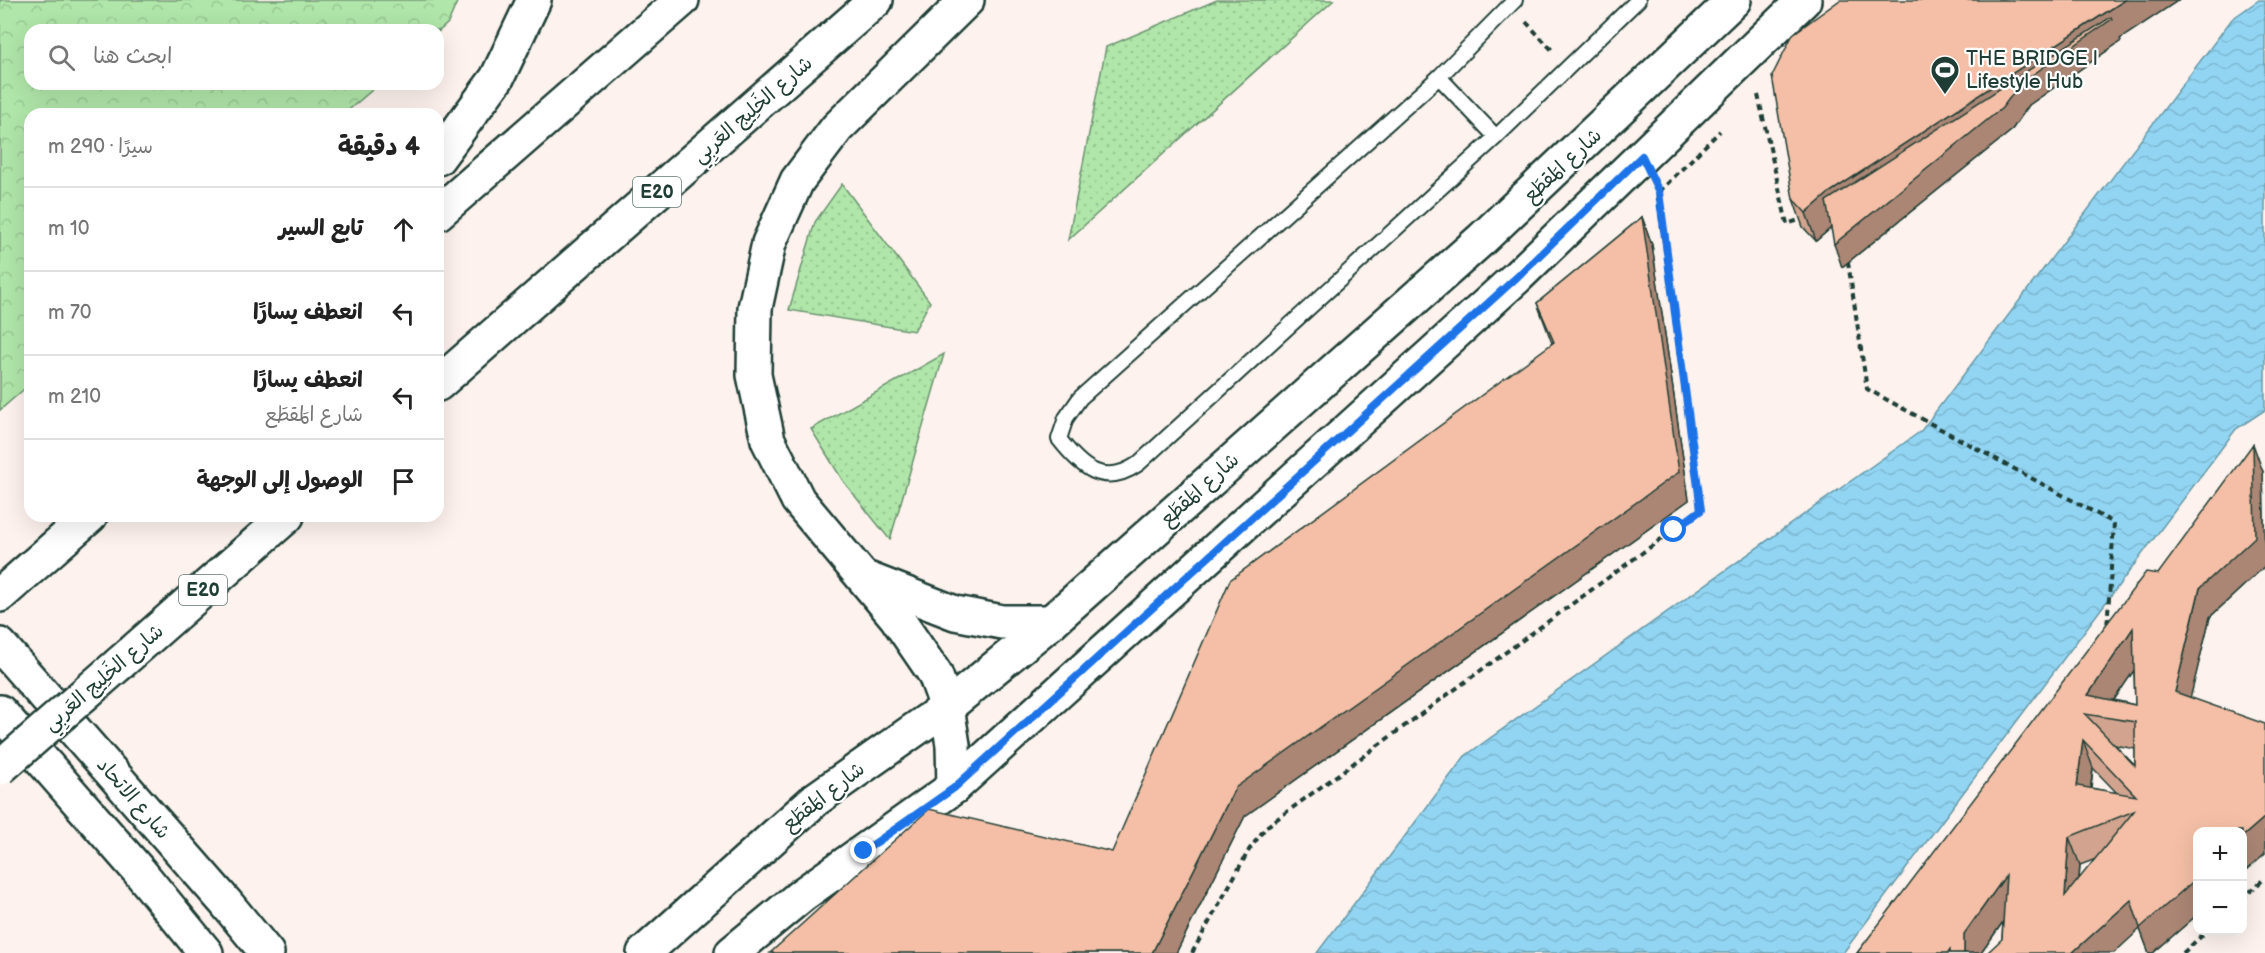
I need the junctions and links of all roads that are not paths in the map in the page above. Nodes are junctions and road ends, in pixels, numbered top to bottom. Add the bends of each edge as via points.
1 (534, 0) edge
2 (682, 0) edge
3 (876, 0) edge
4 (967, 0) edge
5 (1638, 0) edge
6 (1734, 0) edge
7 (1804, 0) edge
8 (1512, 2) edge
9 (1439, 78) junction
10 (1496, 137) junction
11 (444, 150) edge
12 (444, 208) edge
13 (444, 379) edge
14 (83, 522) edge
15 (280, 522) edge
16 (864, 578) junction
17 (0, 595) edge
18 (1051, 622) junction
19 (0, 645) edge
20 (947, 707) junction
21 (0, 712) edge
22 (0, 768) edge
23 (954, 788) junction
24 (206, 953) edge
25 (267, 953) edge
26 (645, 953) edge
27 (732, 953) edge

1 - 11 main road via 496,78
2 - 12 main road
3 - 13 main road, شارع الخَلِيج العَربِي / E20
4 - 16 main road via 837,128 797,181 769,243 755,308 754,375 768,440 798,500
5 - 10 lane
6 - 18 main road, شارع المَقطَع via 1482,239
7 - 23 main road via 1482,309
8 - 9 lane
9 - 10 lane
9 - 10 lane via 1080,398 1066,418 1059,439 1075,459 1084,467 1108,475 1138,464
14 - 17 main road
15 - 22 main road, شارع الخَلِيج العَربِي / E20, bridge
16 - 18 main road via 955,613 1002,622
16 - 20 main road via 917,644 935,674
18 - 20 main road, شارع المَقطَع
19 - 25 main road, شارع الاتحاد
20 - 23 main road via 954,745
20 - 26 main road, شارع المَقطَع via 808,805
21 - 24 main road
23 - 27 main road via 802,895

